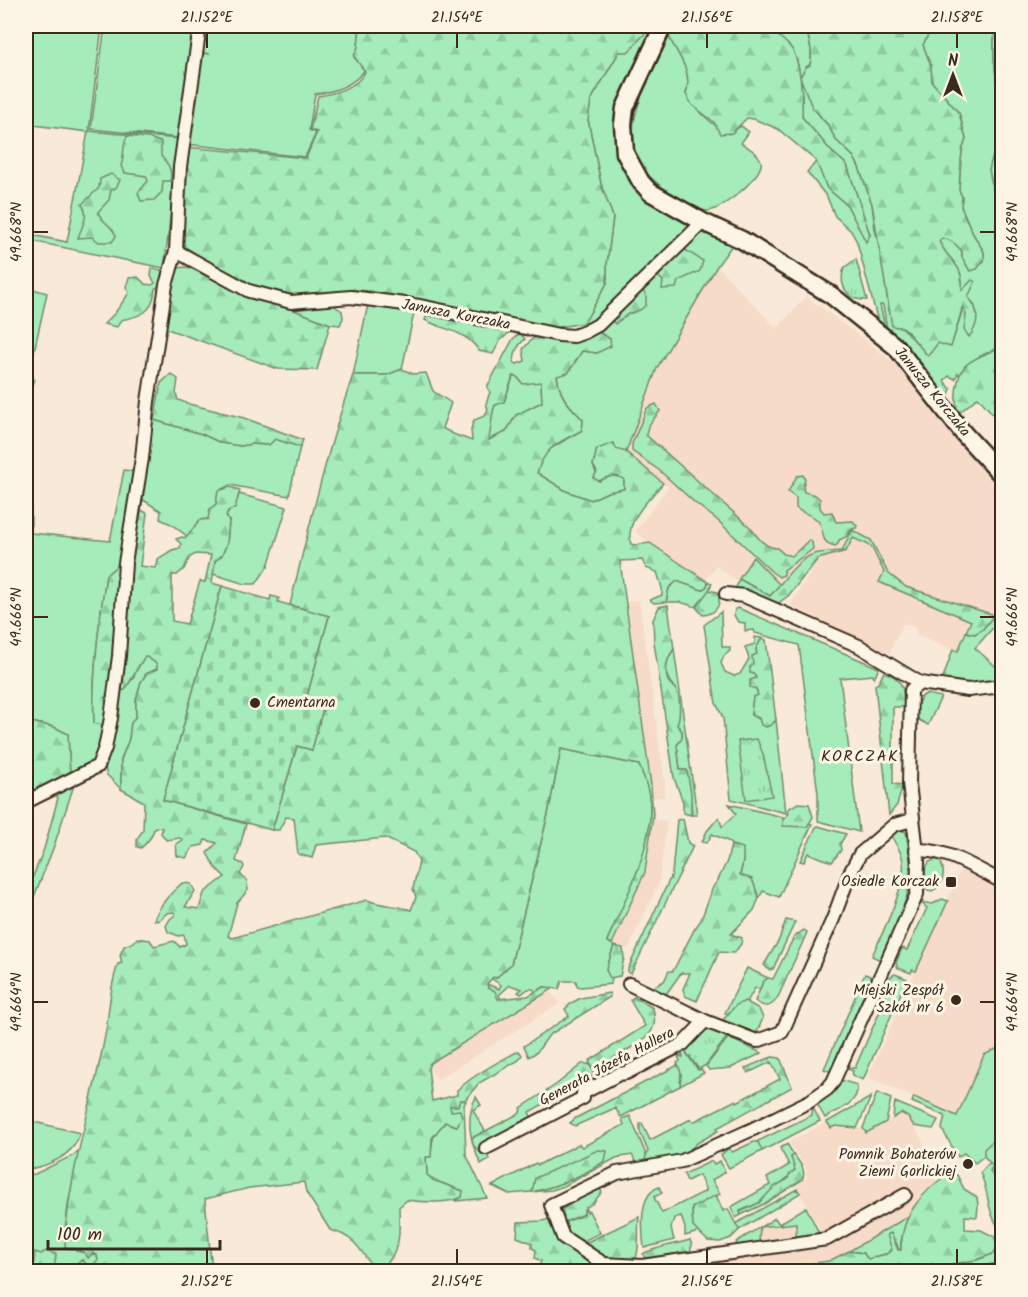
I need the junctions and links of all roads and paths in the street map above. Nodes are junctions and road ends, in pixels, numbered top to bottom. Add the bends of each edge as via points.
1 (200, 26) edge
2 (663, 26) edge
3 (703, 222) junction
4 (176, 251) junction
5 (1002, 475) edge
6 (726, 594) dead end
7 (920, 683) junction
8 (1002, 686) edge
9 (26, 802) edge
10 (912, 820) junction
11 (916, 850) junction
12 (1002, 882) edge
13 (629, 984) dead end
14 (705, 1021) junction
15 (486, 1148) dead end
16 (905, 1195) dead end

1 - 4 street via 180,167
2 - 3 street, Janusza Korczaka via 626,108 625,153 650,192
3 - 4 street, Janusza Korczaka via 598,325 574,336 420,306 351,297 291,302 249,291
3 - 5 street, Janusza Korczaka via 742,240 831,296 896,347 964,434
4 - 9 street via 166,285 148,401 125,562 119,656 105,748 98,766
6 - 7 street via 744,596 860,645
7 - 8 street via 968,690
7 - 10 street via 911,690 909,714
10 - 11 street
10 - 14 street, Generała Józefa Hallera via 894,825 860,854 782,1032 758,1041
11 - 12 street via 940,852
11 - 16 street via 916,894 827,1089 810,1101 682,1161 617,1173 552,1205 563,1237 604,1264 642,1266 827,1239
13 - 14 street, Generała Józefa Hallera
14 - 15 street, Generała Józefa Hallera via 683,1044 619,1074 584,1093 583,1098

